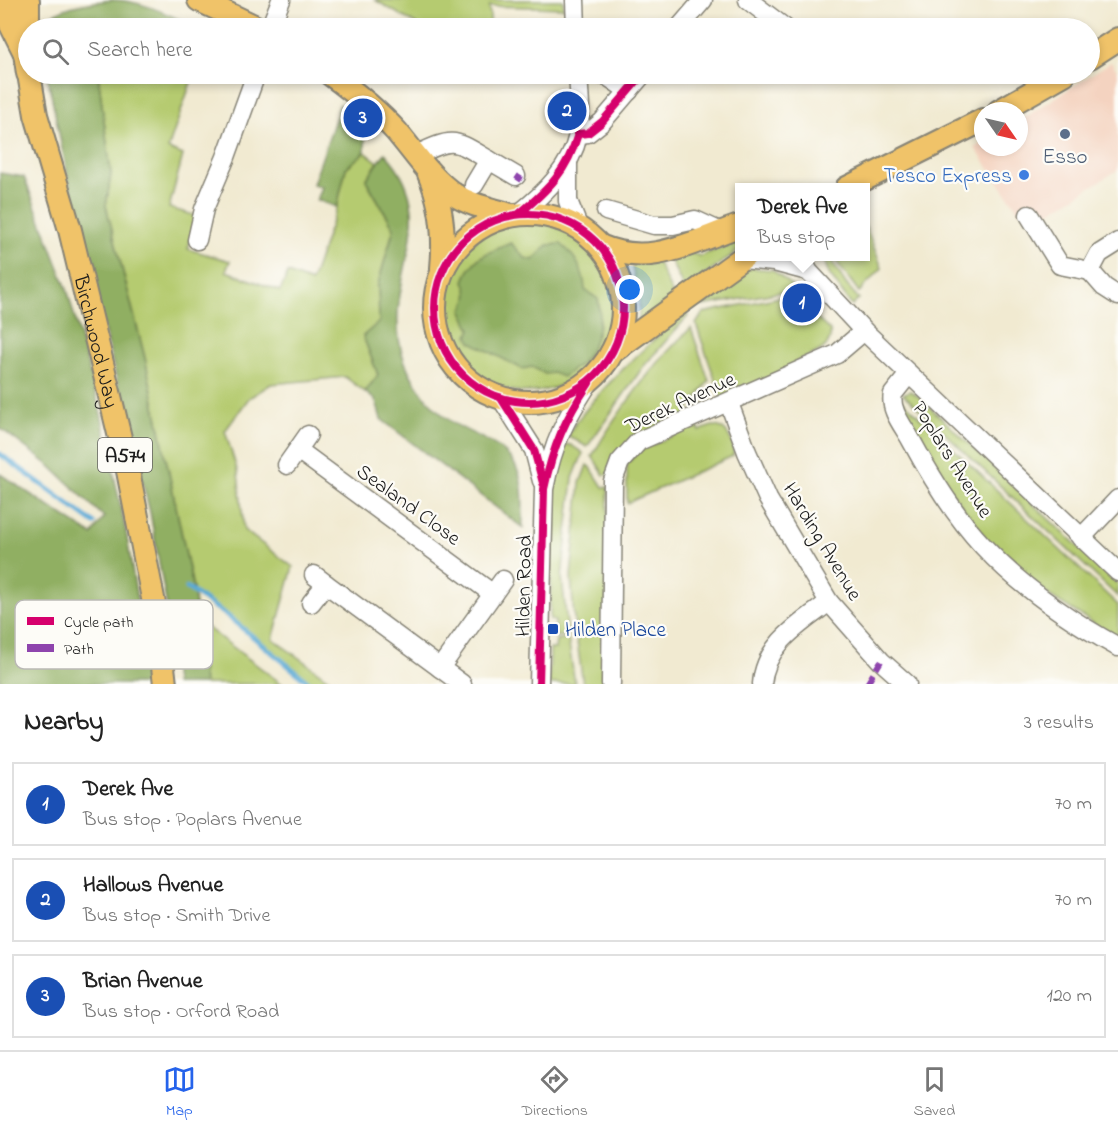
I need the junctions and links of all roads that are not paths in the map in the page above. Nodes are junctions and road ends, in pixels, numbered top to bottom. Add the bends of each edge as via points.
1 (199, 0) edge
2 (281, 0) edge
3 (575, 0) edge
4 (703, 0) edge
5 (747, 0) edge
6 (24, 2) edge
7 (237, 18) edge
8 (274, 18) edge
9 (576, 18) edge
10 (688, 18) edge
11 (771, 18) edge
12 (1118, 39) edge
13 (18, 42) edge
14 (1100, 50) edge
15 (30, 84) edge
16 (252, 84) edge
17 (344, 84) edge
18 (578, 84) edge
19 (619, 84) edge
20 (635, 84) edge
21 (1046, 84) edge
22 (629, 91) junction
23 (1015, 102) edge
24 (974, 124) edge
25 (578, 134) junction
26 (489, 160) junction
27 (568, 163) junction
28 (422, 164) junction
29 (516, 176) dead end
30 (857, 183) edge
31 (474, 184) dead end
32 (606, 211) dead end
33 (516, 214) junction
34 (1029, 214) dead end
35 (578, 226) junction
36 (730, 229) edge
37 (197, 240) dead end
38 (1118, 242) edge
39 (600, 246) junction
40 (740, 261) edge
41 (766, 261) edge
42 (807, 262) edge
43 (442, 270) junction
44 (1090, 271) junction
45 (1118, 296) edge
46 (864, 331) junction
47 (612, 352) junction
48 (909, 374) junction
49 (592, 378) junction
50 (501, 398) junction
51 (729, 403) junction
52 (298, 450) dead end
53 (544, 489) junction
54 (1118, 499) edge
55 (1081, 538) junction
56 (1118, 572) edge
57 (153, 600) edge
58 (829, 602) junction
59 (310, 603) dead end
60 (1118, 647) edge
61 (440, 668) junction
62 (163, 669) edge
63 (165, 684) edge
64 (462, 684) edge
65 (539, 684) edge
66 (611, 684) edge
67 (762, 684) edge
68 (907, 684) edge

1 - 7 main road
2 - 8 street
3 - 9 street
4 - 10 street
5 - 11 street
6 - 13 main road, Birchwood Way / A574 via 11,24
12 - 14 main road
15 - 57 main road, Birchwood Way / A574 via 128,471
16 - 37 street via 204,209
17 - 28 main road via 395,130
18 - 25 street
19 - 22 street
20 - 22 street
21 - 23 main road
22 - 25 street via 596,128
24 - 30 main road
25 - 27 street
26 - 28 street via 457,142 440,144
26 - 29 street
26 - 31 street
27 - 33 street via 543,194
27 - 35 street via 568,201
28 - 33 main road via 455,195 470,203
28 - 43 main road via 434,186 442,223
32 - 36 street via 654,225 695,220
33 - 35 main road via 540,214
33 - 43 main road via 489,222 470,234
34 - 44 street via 1060,266
35 - 39 main road
36 - 39 main road via 641,256
38 - 44 street via 1099,254
39 - 47 main road via 621,286 620,331
40 - 47 main road
41 - 42 street, Poplars Avenue
42 - 46 street, Poplars Avenue
43 - 50 main road via 434,309 443,348 467,379
44 - 45 street
46 - 48 street, Poplars Avenue
46 - 51 street, Derek Avenue via 837,354
47 - 49 main road
48 - 55 street, Poplars Avenue
48 - 60 street, Poplars Avenue via 895,389 892,404 927,469 964,523 1024,584 1078,624
49 - 50 main road via 559,397 520,402
49 - 53 street, Hilden Road via 557,438
50 - 53 street, Hilden Road via 534,450
51 - 58 street, Harding Avenue via 768,498
51 - 66 street, Derek Avenue via 639,441 615,473
52 - 61 street, Sealand Close via 498,587
53 - 65 street, Hilden Road
54 - 55 street
55 - 56 street, Poplars Avenue
58 - 67 street via 791,630 772,652
58 - 68 street, Harding Avenue
59 - 61 street via 320,580
61 - 64 street
62 - 63 main road, Birchwood Way / A574

